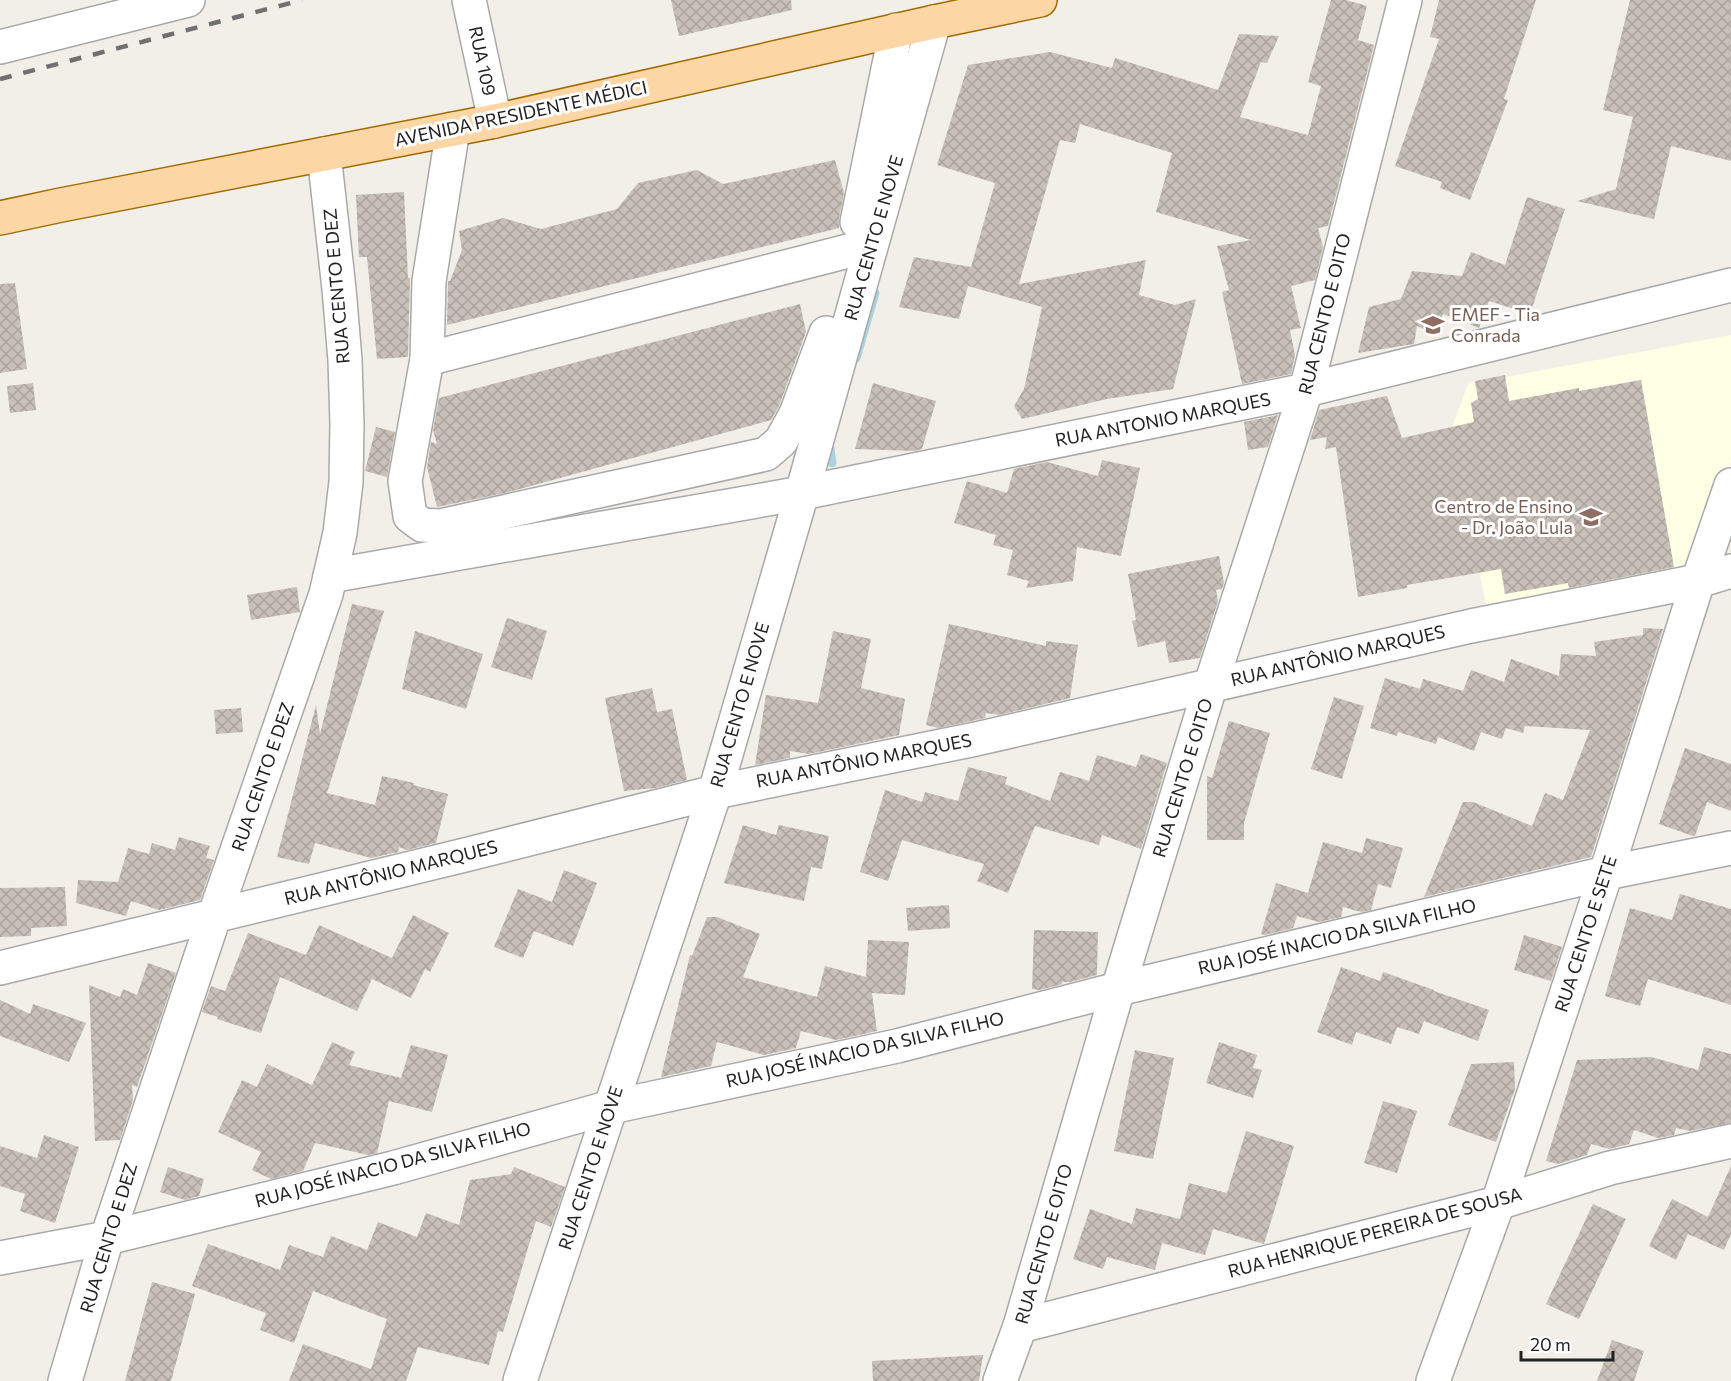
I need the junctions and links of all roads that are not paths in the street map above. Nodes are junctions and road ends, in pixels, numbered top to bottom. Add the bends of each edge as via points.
1 (188, 0) edge
2 (469, 0) edge
3 (1040, 0) edge
4 (1405, 0) edge
5 (934, 22) junction
6 (896, 30) junction
7 (0, 47) edge
8 (495, 121) junction
9 (453, 129) junction
10 (324, 154) junction
11 (0, 218) edge
12 (852, 250) junction
13 (1731, 285) edge
14 (427, 359) junction
15 (1306, 390) junction
16 (1731, 485) edge
17 (802, 493) junction
18 (1731, 571) edge
19 (330, 576) junction
20 (1698, 581) junction
21 (1211, 684) junction
22 (715, 792) junction
23 (1731, 848) edge
24 (1606, 873) junction
25 (214, 917) junction
26 (0, 968) edge
27 (1118, 989) junction
28 (611, 1107) junction
29 (1731, 1141) edge
30 (1498, 1203) junction
31 (107, 1238) junction
32 (0, 1258) edge
33 (1020, 1326) junction
34 (65, 1381) edge
35 (520, 1381) edge
36 (1000, 1381) edge
37 (1433, 1381) edge

1 - 7 street
2 - 8 street, RUA 109
3 - 5 main road, AVENIDA PRESIDENTE MÉDICI
4 - 15 street, RUA CENTO E OITO
5 - 6 main road, AVENIDA PRESIDENTE MÉDICI
5 - 17 street, RUA CENTO E NOVE
6 - 8 main road, AVENIDA PRESIDENTE MÉDICI
6 - 12 street
8 - 9 main road, AVENIDA PRESIDENTE MÉDICI
9 - 10 main road, AVENIDA PRESIDENTE MÉDICI
9 - 14 street via 429,281
10 - 11 main road, AVENIDA PRESIDENTE MÉDICI
10 - 19 street, RUA CENTO E DEZ via 339,289 347,424 346,482
12 - 14 street
12 - 14 street via 822,349 796,414 782,441 765,454 440,526 422,525 410,516 405,481
13 - 15 street, RUA ANTONIO MARQUES
15 - 17 street, RUA ANTONIO MARQUES
15 - 21 street, RUA CENTO E OITO
16 - 20 street, RUA CENTO E SETE
17 - 19 street, RUA ANTONIO MARQUES
17 - 22 street, RUA CENTO E NOVE
18 - 20 street, RUA ANTÔNIO MARQUES
19 - 25 street, RUA CENTO E DEZ
20 - 21 street, RUA ANTÔNIO MARQUES
20 - 24 street, RUA CENTO E SETE
21 - 22 street, RUA ANTÔNIO MARQUES via 976,739
21 - 27 street, RUA CENTO E OITO
22 - 25 street, RUA ANTÔNIO MARQUES
22 - 28 street, RUA CENTO E NOVE
23 - 24 street, RUA JOSÉ INACIO DA SILVA FILHO
24 - 27 street, RUA JOSÉ INACIO DA SILVA FILHO
24 - 30 street, RUA CENTO E SETE
25 - 26 street, RUA ANTÔNIO MARQUES
25 - 31 street, RUA CENTO E DEZ
27 - 28 street, RUA JOSÉ INACIO DA SILVA FILHO via 897,1046
27 - 33 street, RUA CENTO E OITO
28 - 31 street, RUA JOSÉ INACIO DA SILVA FILHO via 393,1168
28 - 35 street, RUA CENTO E NOVE
29 - 30 street, RUA HENRIQUE PEREIRA DE SOUSA via 1610,1168
30 - 33 street, RUA HENRIQUE PEREIRA DE SOUSA
30 - 37 street, RUA CENTO E SETE
31 - 32 street, RUA JOSÉ INACIO DA SILVA FILHO
31 - 34 street, RUA CENTO E DEZ
33 - 36 street, RUA CENTO E OITO

